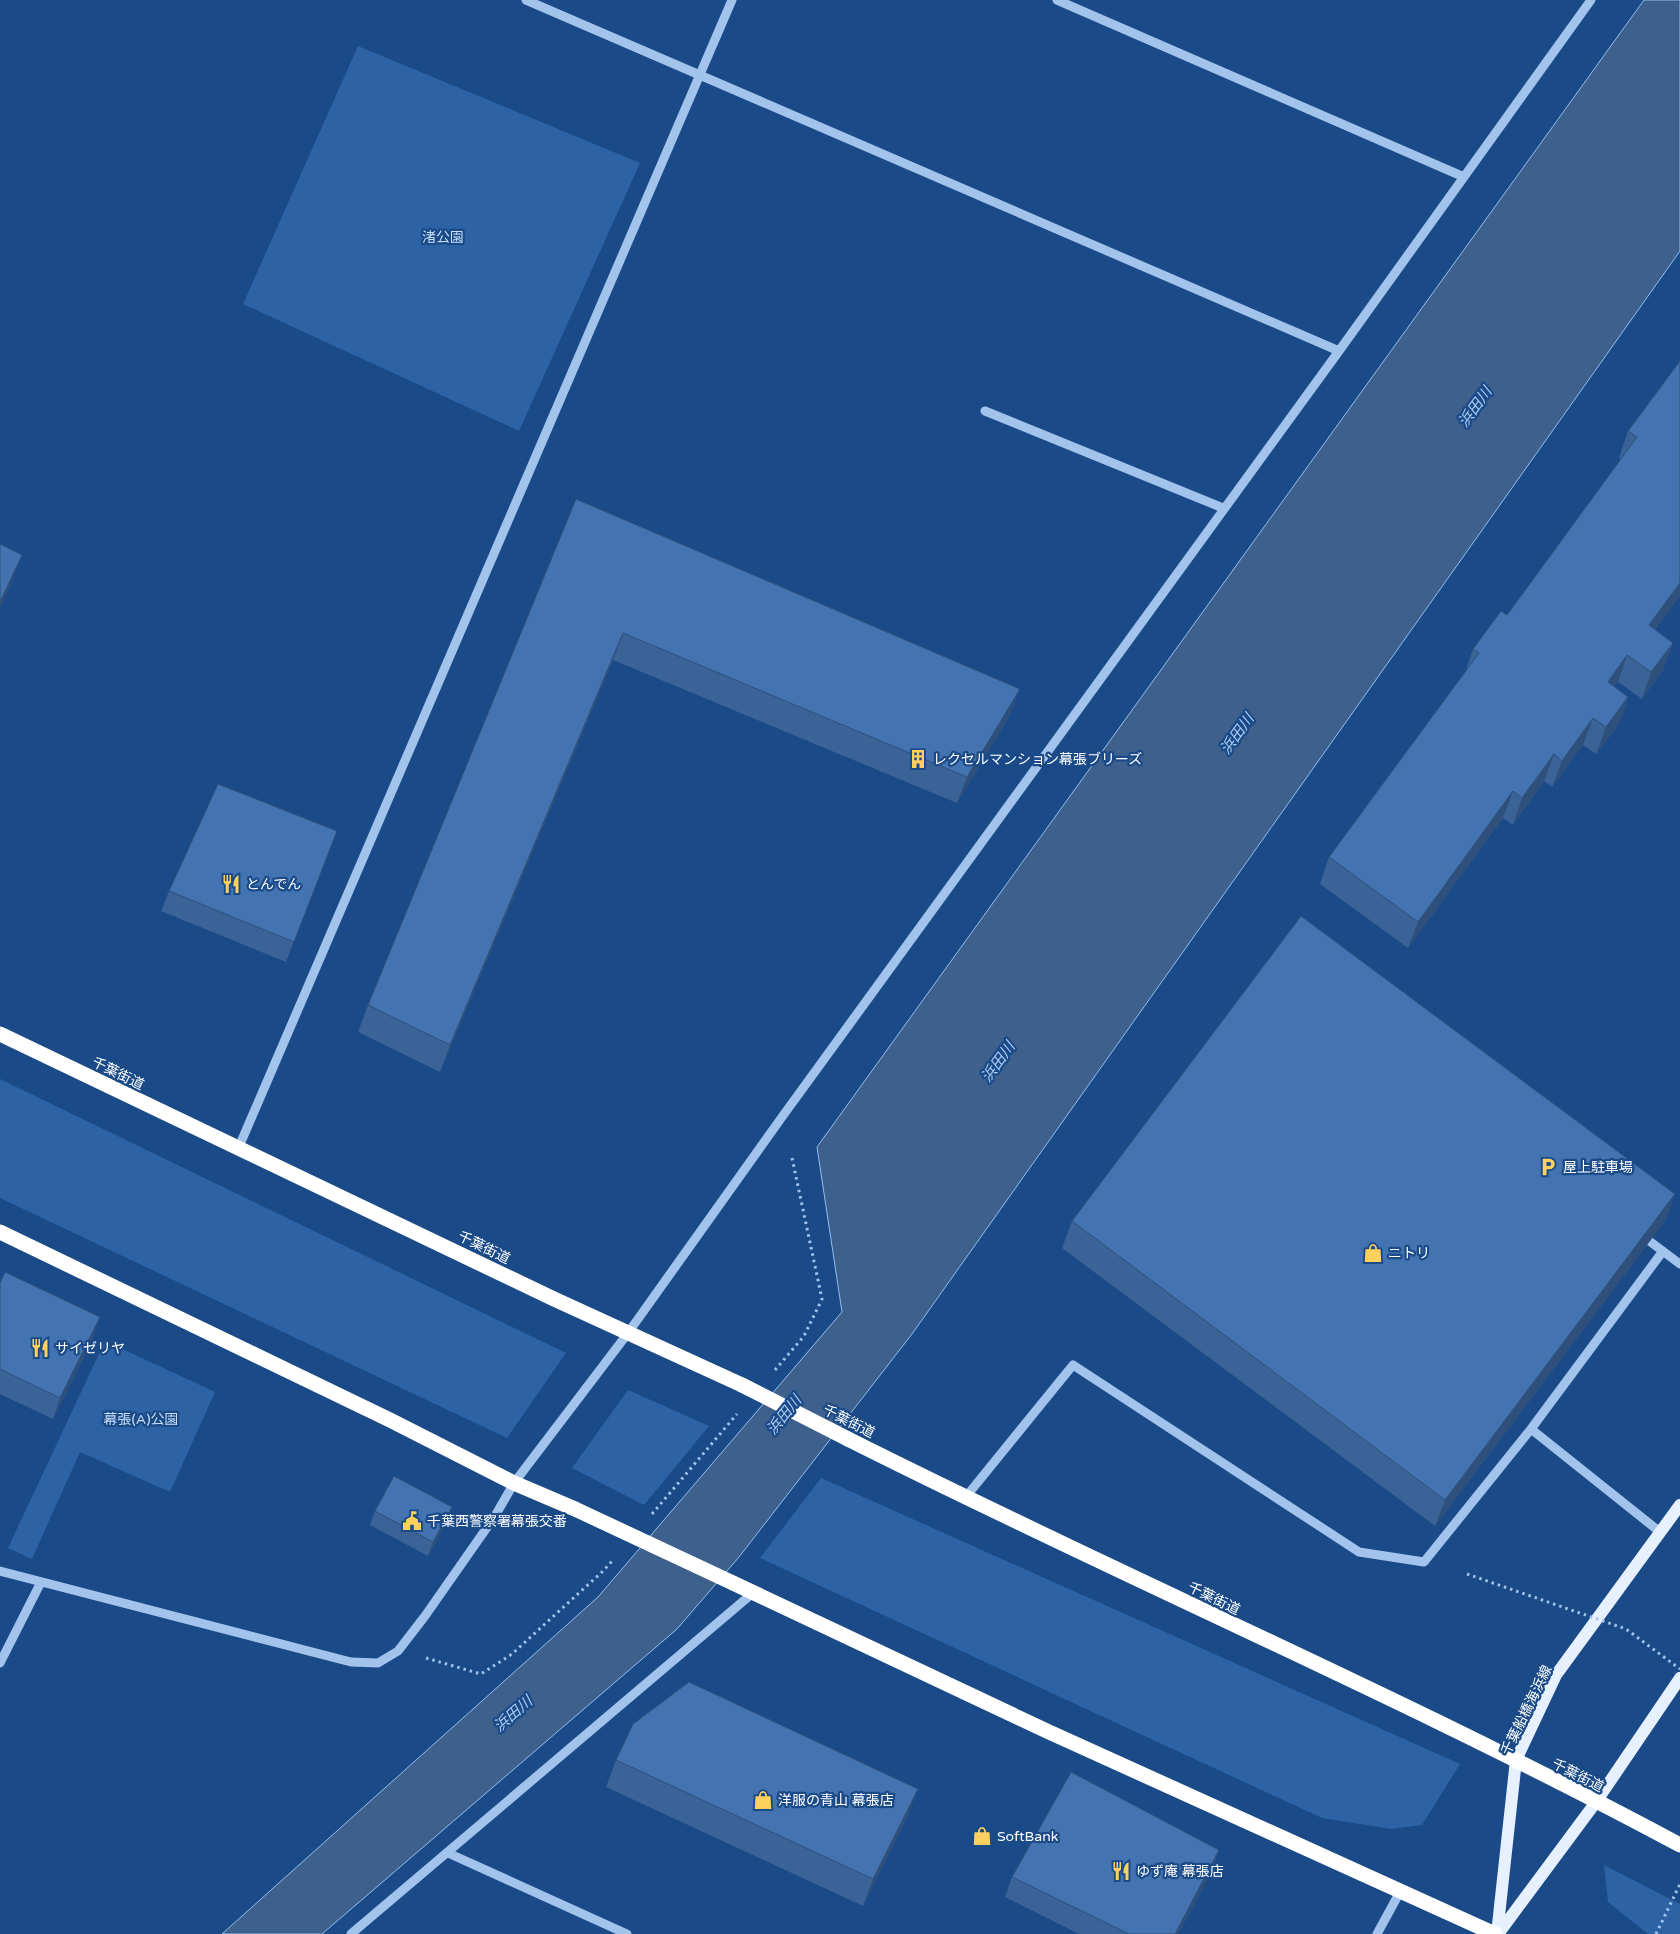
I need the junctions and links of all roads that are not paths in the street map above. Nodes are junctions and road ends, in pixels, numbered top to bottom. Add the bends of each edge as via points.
1 (526, 0) edge
2 (732, 0) edge
3 (1057, 0) edge
4 (1588, 1) edge
5 (700, 75) junction
6 (1464, 176) junction
7 (1339, 351) junction
8 (985, 411) dead end
9 (1224, 508) junction
10 (0, 1034) edge
11 (238, 1149) junction
12 (1634, 1230) edge
13 (0, 1232) edge
14 (1664, 1251) junction
15 (1680, 1264) edge
16 (628, 1333) junction
17 (1531, 1429) junction
18 (514, 1483) junction
19 (965, 1498) junction
20 (1680, 1505) edge
21 (1660, 1532) junction
22 (0, 1571) edge
23 (41, 1582) junction
24 (754, 1592) junction
25 (0, 1663) edge
26 (1680, 1678) edge
27 (1516, 1760) junction
28 (1596, 1802) junction
29 (1680, 1846) edge
30 (448, 1853) junction
31 (1401, 1890) junction
32 (351, 1934) edge
33 (626, 1934) edge
34 (1377, 1934) edge
35 (1497, 1934) edge

1 - 5 street
2 - 5 street
3 - 6 street
4 - 6 street
5 - 7 street
5 - 11 street
6 - 7 street
7 - 9 street
8 - 9 street
9 - 16 street
10 - 11 highway, 千葉街道
11 - 16 highway, 千葉街道
12 - 14 street
13 - 18 highway
14 - 15 street
14 - 17 street
16 - 18 street
16 - 19 highway, 千葉街道, bridge via 742,1385
17 - 19 street via 1424,1562 1359,1552 1072,1365
17 - 21 street
18 - 23 street via 495,1516 425,1616 398,1650 378,1663 351,1662
18 - 24 highway, bridge
19 - 27 highway, 千葉街道
20 - 21 main road, 千葉船橋海浜線
21 - 27 main road, 千葉船橋海浜線 via 1556,1675
22 - 23 street
23 - 25 street
24 - 30 street
24 - 31 highway via 1058,1736
26 - 28 main road
27 - 28 highway, 千葉街道
27 - 35 main road, 千葉船橋海浜線
28 - 29 highway, 千葉街道
28 - 35 main road
30 - 32 street
30 - 33 street
31 - 34 street
31 - 35 highway

